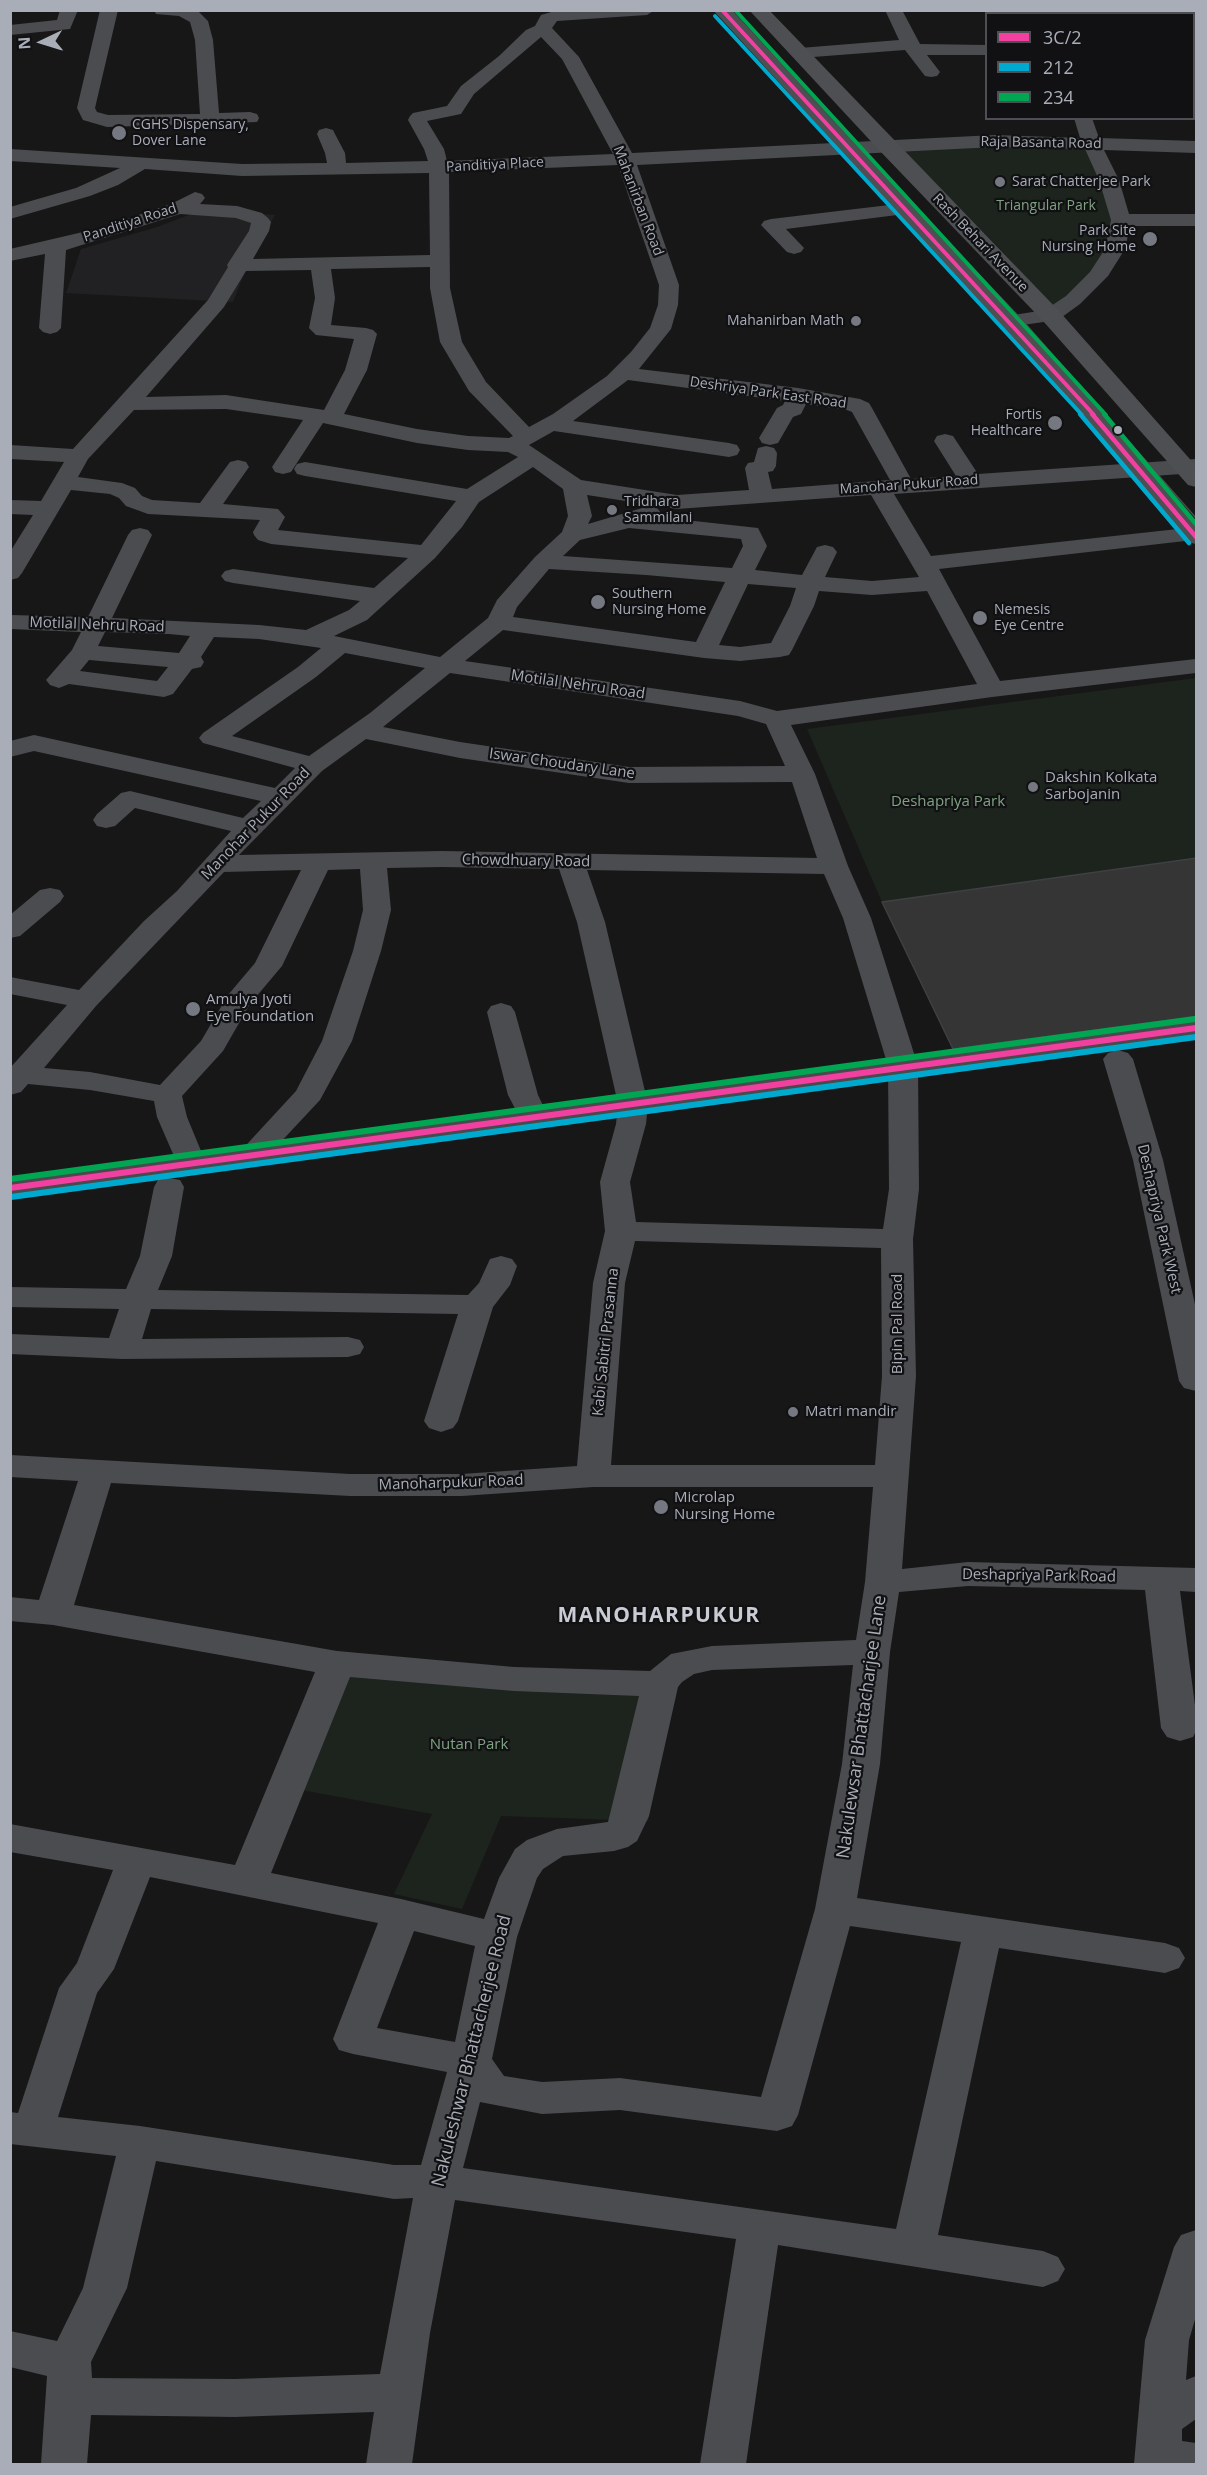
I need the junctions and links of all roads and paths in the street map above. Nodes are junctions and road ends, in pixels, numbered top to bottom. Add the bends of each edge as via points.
1 (69, 10) edge
2 (127, 10) edge
3 (162, 10) edge
4 (647, 10) edge
5 (722, 10) edge
6 (758, 10) edge
7 (893, 10) edge
8 (109, 11) edge
9 (543, 29) junction
10 (10, 30) edge
11 (912, 46) junction
12 (985, 50) edge
13 (800, 53) junction
14 (931, 72) dead end
15 (210, 118) junction
16 (250, 118) dead end
17 (1084, 120) edge
18 (326, 134) dead end
19 (1090, 143) junction
20 (886, 147) junction
21 (1197, 147) edge
22 (849, 150) junction
23 (10, 155) edge
24 (625, 158) junction
25 (141, 164) junction
26 (439, 168) junction
27 (337, 169) junction
28 (242, 170) junction
29 (178, 208) junction
30 (906, 209) junction
31 (10, 213) edge
32 (1121, 220) junction
33 (1197, 220) edge
34 (56, 246) junction
35 (794, 248) dead end
36 (10, 255) edge
37 (439, 261) junction
38 (321, 263) junction
39 (237, 265) junction
40 (1051, 316) junction
41 (1008, 321) junction
42 (50, 328) dead end
43 (623, 374) junction
44 (798, 395) junction
45 (128, 404) junction
46 (323, 417) junction
47 (550, 424) junction
48 (417, 436) junction
49 (945, 441) dead end
50 (524, 446) junction
51 (729, 450) dead end
52 (10, 452) edge
53 (79, 456) junction
54 (393, 466) junction
55 (238, 467) dead end
56 (1141, 470) junction
57 (1192, 470) edge
58 (971, 481) junction
59 (63, 482) junction
60 (574, 486) junction
61 (904, 486) junction
62 (878, 487) junction
63 (762, 496) junction
64 (471, 497) junction
65 (677, 502) junction
66 (10, 507) edge
67 (46, 508) junction
68 (207, 510) junction
69 (628, 521) junction
70 (140, 535) dead end
71 (572, 535) junction
72 (1195, 535) edge
73 (825, 552) dead end
74 (426, 553) junction
75 (543, 562) junction
76 (10, 573) edge
77 (929, 574) junction
78 (233, 576) dead end
79 (742, 576) junction
80 (810, 584) junction
81 (379, 596) junction
82 (10, 622) edge
83 (498, 622) junction
84 (95, 625) junction
85 (151, 626) junction
86 (205, 629) junction
87 (309, 638) junction
88 (340, 644) junction
89 (704, 651) junction
90 (83, 652) junction
91 (137, 656) junction
92 (189, 662) junction
93 (445, 665) junction
94 (1197, 666) edge
95 (118, 683) junction
96 (993, 689) junction
97 (776, 719) junction
98 (360, 730) junction
99 (10, 749) edge
100 (313, 765) junction
101 (802, 774) junction
102 (281, 797) junction
103 (106, 820) dead end
104 (249, 827) junction
105 (319, 861) junction
106 (373, 861) junction
107 (570, 861) junction
108 (217, 864) junction
109 (834, 866) junction
110 (50, 896) dead end
111 (10, 930) edge
112 (10, 985) edge
113 (86, 1000) junction
114 (501, 1012) dead end
115 (1197, 1028) edge
116 (1197, 1047) edge
117 (1118, 1059) junction
118 (903, 1077) junction
119 (16, 1080) edge
120 (167, 1095) junction
121 (632, 1114) junction
122 (533, 1116) junction
123 (252, 1155) junction
124 (191, 1163) junction
125 (10, 1188) edge
126 (169, 1188) junction
127 (10, 1205) edge
128 (621, 1231) junction
129 (897, 1239) junction
130 (501, 1266) dead end
131 (10, 1297) edge
132 (138, 1299) junction
133 (477, 1305) junction
134 (10, 1344) edge
135 (348, 1347) dead end
136 (122, 1349) junction
137 (1197, 1381) edge
138 (441, 1421) dead end
139 (10, 1466) edge
140 (98, 1471) junction
141 (593, 1476) junction
142 (891, 1476) junction
143 (1161, 1579) junction
144 (1197, 1580) edge
145 (883, 1582) junction
146 (10, 1609) edge
147 (53, 1613) junction
148 (872, 1652) junction
149 (337, 1663) junction
150 (660, 1684) junction
151 (1180, 1728) dead end
152 (10, 1838) edge
153 (136, 1862) junction
154 (248, 1882) junction
155 (835, 1909) junction
156 (401, 1913) junction
157 (983, 1932) junction
158 (497, 1937) junction
159 (1165, 1958) dead end
160 (471, 2061) junction
161 (22, 2129) edge
162 (140, 2142) junction
163 (438, 2181) junction
164 (760, 2225) junction
165 (1197, 2247) edge
166 (913, 2248) junction
167 (1043, 2269) dead end
168 (10, 2349) edge
169 (70, 2379) junction
170 (399, 2392) junction
171 (1197, 2394) edge
172 (1168, 2451) edge
173 (64, 2464) edge
174 (389, 2464) edge
175 (723, 2464) edge

1 - 10 street via 64,25
2 - 8 street
3 - 15 street via 194,15 200,21
4 - 9 street via 554,16
5 - 22 main road, Rash Behari Avenue
6 - 13 main road, Rash Behari Avenue
7 - 11 street
8 - 15 street via 86,108 90,116 107,121
9 - 24 street, Mahanirban Road via 570,57
9 - 26 street via 467,90 454,110 417,118 434,149
11 - 12 street
11 - 13 street
11 - 14 street
13 - 20 main road, Rash Behari Avenue
15 - 16 street
17 - 19 street
18 - 27 street
19 - 20 street, Raja Basanta Road via 995,141
19 - 21 street, Raja Basanta Road
19 - 32 street via 1110,180
20 - 22 street, Raja Basanta Road
20 - 40 main road, Rash Behari Avenue
22 - 24 street, Panditiya Place
22 - 30 main road, Rash Behari Avenue
23 - 25 street, Panditiya Place
24 - 26 street, Panditiya Place
24 - 43 street, Mahanirban Road via 669,285 668,305 660,329
25 - 28 street, Panditiya Place
25 - 31 street via 83,192
26 - 27 street, Panditiya Place
26 - 37 street
27 - 28 street, Panditiya Place
28 - 29 street, Panditiya Road
29 - 34 street, Panditiya Road
29 - 39 street via 237,212 261,222
30 - 35 street via 771,225
30 - 41 main road, Rash Behari Avenue
32 - 33 street
32 - 40 street via 1115,249 1098,276
34 - 36 street, Panditiya Road
34 - 42 street
37 - 38 street
37 - 50 street via 451,342 477,386
38 - 39 street
38 - 46 street via 325,298 322,330 366,334 356,370
39 - 45 street via 217,303
40 - 41 street
40 - 57 main road, Rash Behari Avenue
41 - 56 main road, Rash Behari Avenue
43 - 44 street, Deshriya Park East Road
43 - 47 street, Mahanirban Road
44 - 61 street, Deshriya Park East Road via 861,408
44 - 63 street via 768,446 765,465 756,468
45 - 46 street via 226,402
45 - 53 street
46 - 48 street
46 - 54 street via 294,468
47 - 50 street, Mahanirban Road
47 - 51 street
48 - 50 street
48 - 54 street
49 - 58 street
50 - 60 street
50 - 64 street, Mahanirban Road via 514,471
52 - 53 street
53 - 59 street
54 - 64 street
55 - 68 street
56 - 57 street, Manohar Pukur Road
56 - 58 street, Manohar Pukur Road
56 - 72 main road, Rash Behari Avenue
58 - 61 street, Manohar Pukur Road
59 - 67 street
59 - 68 street via 114,488 148,507
60 - 65 street
60 - 71 street via 580,516
61 - 62 street, Manohar Pukur Road
62 - 63 street, Manohar Pukur Road
62 - 77 street
63 - 65 street, Manohar Pukur Road
64 - 74 street
65 - 69 street
66 - 67 street
67 - 76 street
68 - 74 street via 270,514 273,517 265,532 272,537
69 - 71 street
69 - 79 street via 750,533 755,546
70 - 84 street
71 - 75 street, Manohar Pukur Road
72 - 77 street
73 - 80 street
74 - 81 street
75 - 79 street
75 - 83 street, Manohar Pukur Road
77 - 80 street via 872,588
77 - 96 street
78 - 81 street
79 - 80 street
79 - 89 street
80 - 89 street via 780,650 740,654
81 - 87 street via 358,615
82 - 84 street, Motilal Nehru Road
83 - 89 street
83 - 93 street, Manohar Pukur Road
84 - 85 street, Motilal Nehru Road
84 - 90 street
85 - 86 street, Motilal Nehru Road
85 - 91 street
86 - 87 street, Motilal Nehru Road
86 - 92 street
87 - 88 street, Motilal Nehru Road
88 - 93 street, Motilal Nehru Road
88 - 100 street via 307,672 212,738
90 - 91 street
90 - 95 street via 61,678
91 - 92 street
91 - 95 street
92 - 95 street via 165,689
93 - 97 street, Motilal Nehru Road via 740,709
93 - 98 street, Manohar Pukur Road
94 - 96 street
96 - 97 street
97 - 101 street
98 - 100 street, Manohar Pukur Road
98 - 101 street, Iswar Choudary Lane via 460,750 629,775
99 - 102 street via 34,743
100 - 102 street, Manohar Pukur Road
101 - 109 street
102 - 104 street, Manohar Pukur Road
103 - 104 street via 130,799
104 - 108 street, Manohar Pukur Road
105 - 106 street, Chowdhuary Road
105 - 108 street, Chowdhuary Road
105 - 120 street via 268,966 238,1001 213,1045
106 - 107 street, Chowdhuary Road
106 - 123 street via 377,910 338,1041 309,1094
107 - 109 street, Chowdhuary Road
107 - 121 street via 591,922
108 - 113 street, Manohar Pukur Road
109 - 118 street via 857,918
110 - 111 street
112 - 113 street
113 - 119 street, Manohar Pukur Road
114 - 122 street via 523,1095
115 - 118 main road
116 - 117 main road
117 - 118 main road
117 - 137 street, Deshapriya Park West via 1148,1160
118 - 121 main road
118 - 129 street, Bipin Pal Road via 904,1188
119 - 120 street via 90,1081
120 - 124 street
121 - 122 main road
121 - 126 main road via 533,1135
121 - 128 street, Kabi Sabitri Prasanna via 615,1182
122 - 123 main road
123 - 124 main road
124 - 125 main road
126 - 127 main road
126 - 132 street via 156,1256
128 - 129 street
128 - 141 street, Kabi Sabitri Prasanna via 609,1282
129 - 142 street, Bipin Pal Road via 898,1376
130 - 133 street via 494,1286
131 - 132 street
132 - 133 street
132 - 136 street
133 - 138 street
134 - 136 street
135 - 136 street
139 - 140 street, Manoharpukur Road
140 - 141 street, Manoharpukur Road via 350,1485 462,1485
140 - 147 street
141 - 142 street, Manoharpukur Road
142 - 145 street, Bipin Pal Road
143 - 144 street, Deshapriya Park Road
143 - 145 street, Deshapriya Park Road via 968,1574
143 - 151 street
145 - 148 street, Nakulewsar Bhattacharjee Lane
146 - 147 street
147 - 149 street
148 - 150 street via 712,1658 684,1663
148 - 155 street, Nakulewsar Bhattacharjee Lane via 861,1764
149 - 150 street via 514,1680
149 - 154 street
150 - 158 street, Nakuleshwar Bhattacherjee Road via 630,1816 623,1831 614,1837 557,1843 529,1859
152 - 153 street
153 - 154 street
153 - 161 street via 94,1969 79,1988
154 - 156 street
155 - 157 street
155 - 160 street, Nakulewsar Bhattacharjee Lane via 777,2115 620,2094 542,2098 491,2090
156 - 158 street
156 - 160 street via 353,2039
157 - 159 street
157 - 166 street
158 - 160 street, Nakuleshwar Bhattacherjee Road
160 - 163 street, Nakuleshwar Bhattacherjee Road
161 - 162 street
162 - 163 street via 394,2182
162 - 169 street via 105,2288
163 - 164 street
163 - 170 street, Nakuleshwar Bhattacherjee Road
164 - 166 street
164 - 175 street
165 - 172 street via 1167,2340
166 - 167 street
168 - 169 street
169 - 170 street via 235,2398
169 - 173 street
170 - 174 street, Nakuleshwar Bhattacherjee Road
171 - 172 street

